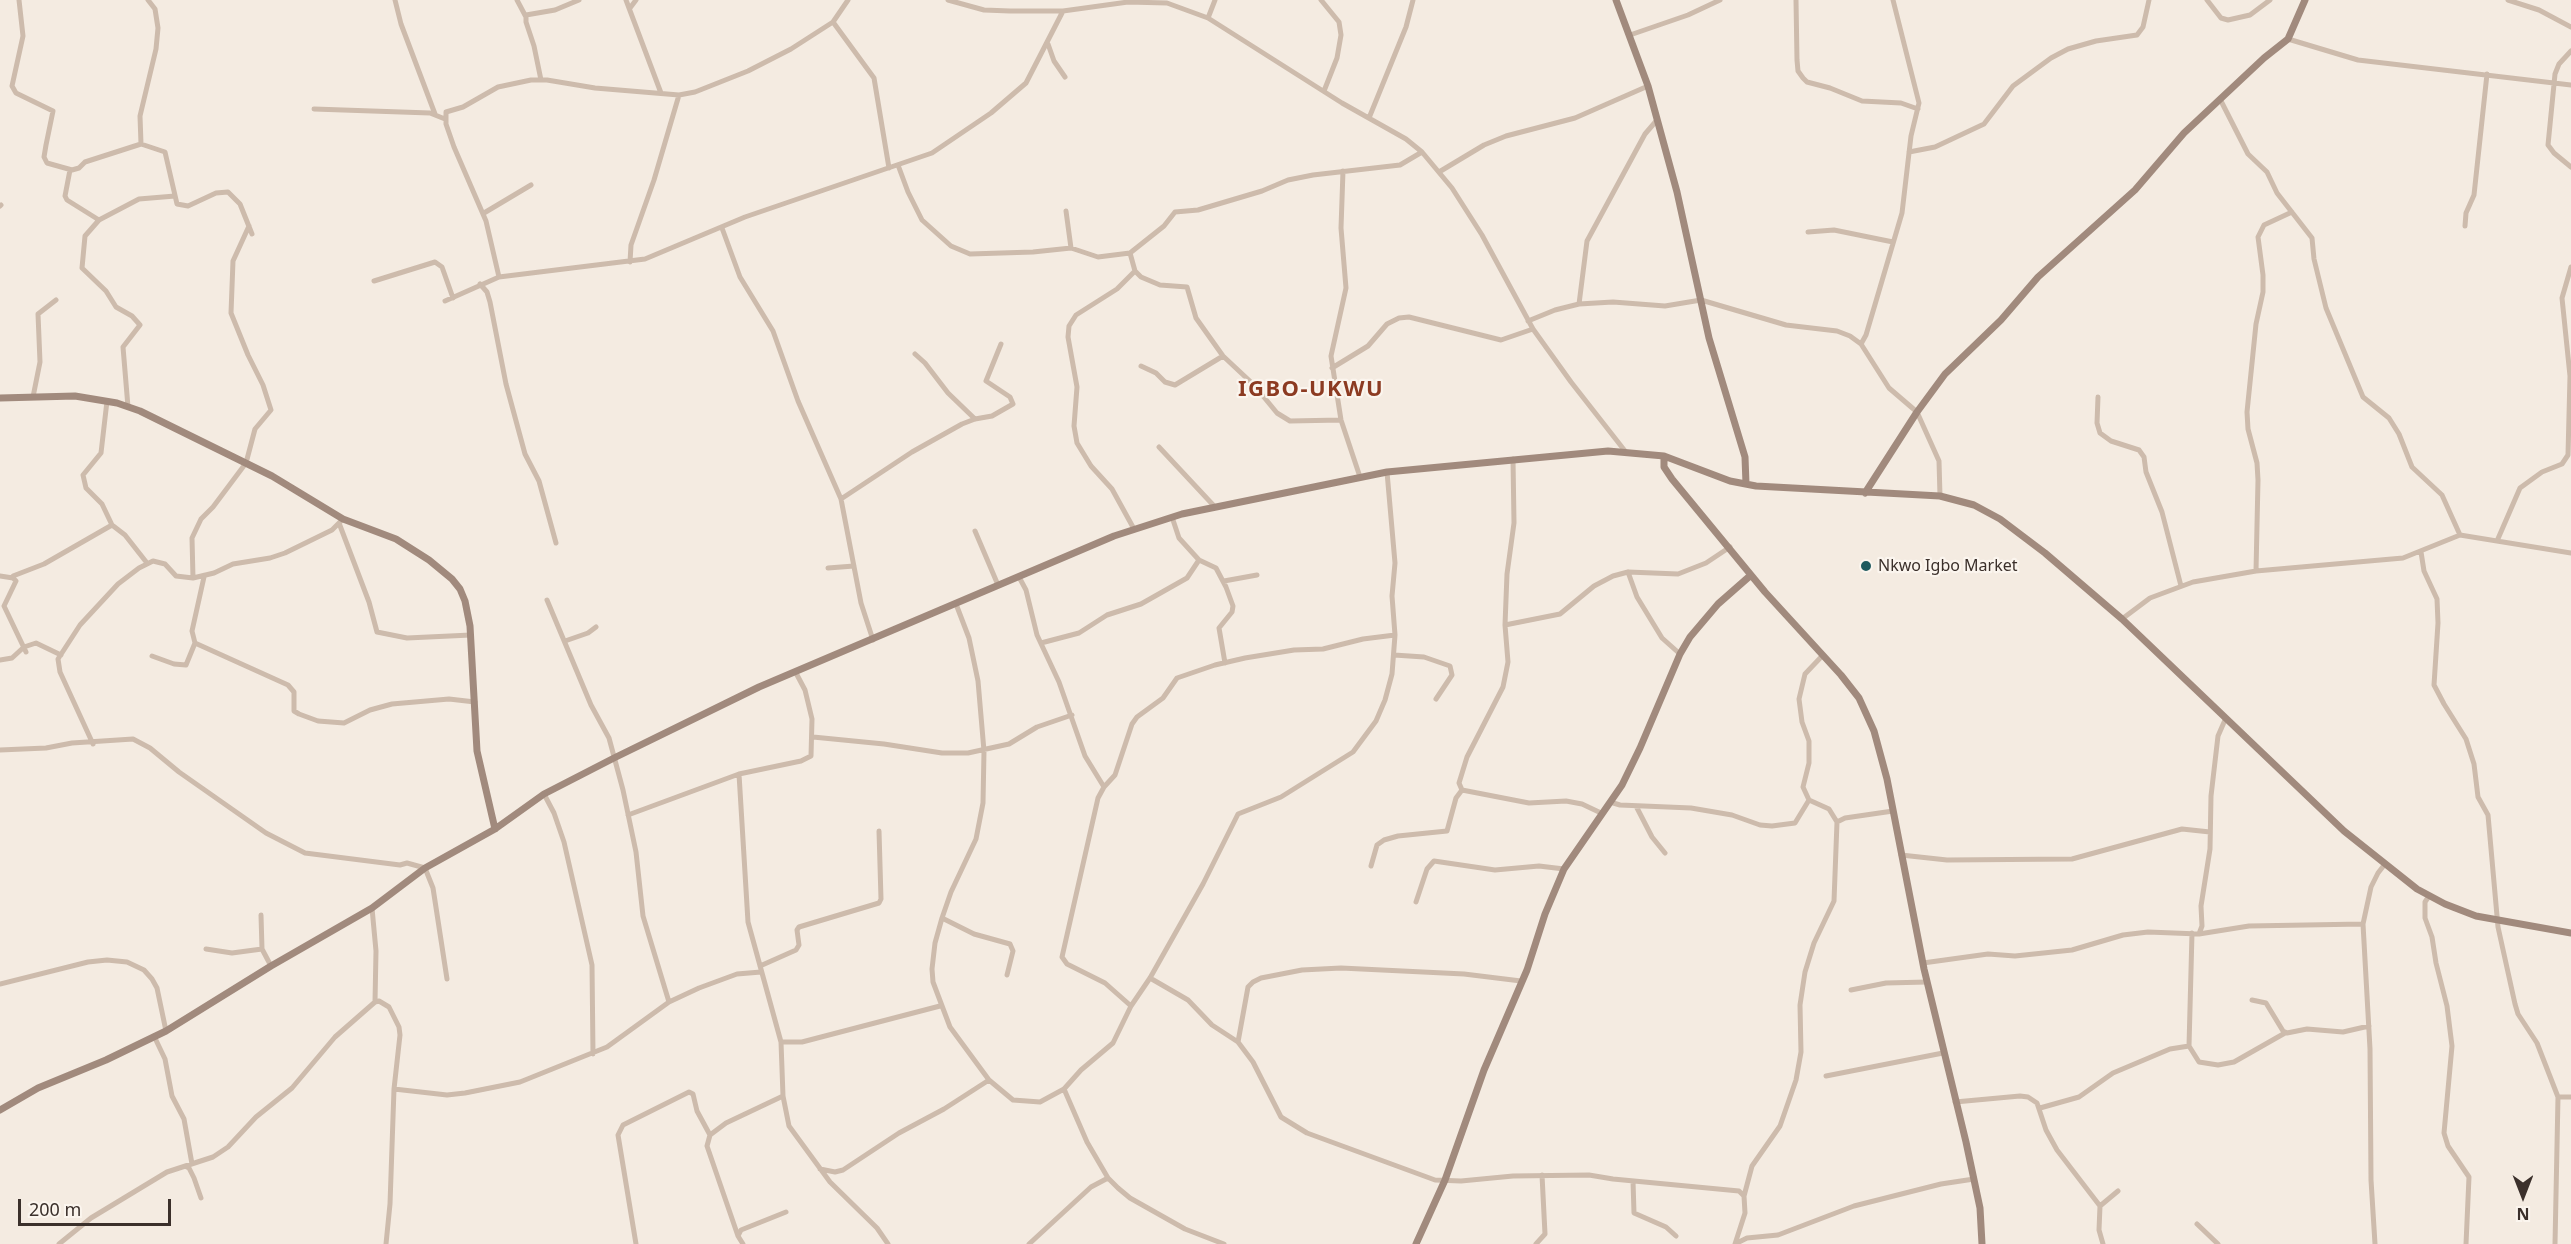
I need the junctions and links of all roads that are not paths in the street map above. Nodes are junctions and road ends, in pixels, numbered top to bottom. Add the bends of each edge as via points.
1 (19, 0) edge
2 (148, 0) edge
3 (395, 0) edge
4 (517, 0) edge
5 (579, 0) edge
6 (626, 0) edge
7 (636, 0) edge
8 (848, 0) edge
9 (949, 0) edge
10 (1149, 0) edge
11 (1215, 0) edge
12 (1321, 0) edge
13 (1413, 0) edge
14 (1616, 0) edge
15 (1720, 0) edge
16 (1796, 0) edge
17 (1893, 0) edge
18 (2149, 0) edge
19 (2207, 0) edge
20 (2270, 0) edge
21 (2305, 0) edge
22 (2508, 0) edge
23 (630, 8) junction
24 (1063, 11) junction
25 (526, 17) junction
26 (1208, 18) junction
27 (833, 22) junction
28 (2571, 27) edge
29 (1630, 35) junction
30 (2288, 39) junction
31 (1048, 44) junction
32 (2571, 51) edge
33 (2487, 74) junction
34 (1065, 77) dead end
35 (541, 80) junction
36 (2553, 83) junction
37 (2571, 85) edge
38 (1648, 86) junction
39 (1324, 91) junction
40 (661, 93) junction
41 (679, 95) junction
42 (2220, 99) junction
43 (314, 109) dead end
44 (1918, 109) junction
45 (435, 114) junction
46 (1370, 118) junction
47 (445, 119) junction
48 (1657, 120) junction
49 (141, 144) junction
50 (1422, 152) junction
51 (1909, 152) junction
52 (898, 165) junction
53 (2571, 167) edge
54 (889, 168) junction
55 (70, 170) junction
56 (1343, 171) junction
57 (1438, 172) junction
58 (531, 185) dead end
59 (175, 196) junction
60 (1066, 211) dead end
61 (2292, 212) junction
62 (484, 213) junction
63 (99, 220) junction
64 (249, 226) junction
65 (2465, 226) dead end
66 (722, 228) junction
67 (1808, 232) dead end
68 (252, 234) dead end
69 (1893, 242) junction
70 (1071, 248) junction
71 (1130, 253) junction
72 (630, 262) junction
73 (2571, 267) edge
74 (1135, 271) junction
75 (2570, 274) edge
76 (499, 277) junction
77 (374, 281) dead end
78 (480, 284) junction
79 (453, 297) junction
80 (56, 300) dead end
81 (1701, 300) junction
82 (445, 301) dead end
83 (1580, 304) junction
84 (1528, 321) junction
85 (1533, 329) junction
86 (1000, 344) dead end
87 (1861, 344) junction
88 (915, 354) dead end
89 (1223, 356) junction
90 (2570, 360) edge
91 (1141, 366) dead end
92 (1332, 368) junction
93 (33, 397) junction
94 (2098, 397) dead end
95 (0, 398) edge
96 (106, 401) junction
97 (128, 407) junction
98 (1917, 412) junction
99 (975, 418) junction
100 (1341, 420) junction
101 (1159, 447) dead end
102 (1625, 451) junction
103 (1664, 456) junction
104 (1513, 459) junction
105 (1674, 459) junction
106 (246, 463) junction
107 (1388, 472) junction
108 (1670, 476) junction
109 (1360, 477) junction
110 (1746, 484) junction
111 (1865, 493) junction
112 (1940, 496) junction
113 (841, 499) junction
114 (1215, 507) junction
115 (1172, 517) junction
116 (341, 521) junction
117 (112, 525) junction
118 (1134, 529) junction
119 (975, 531) dead end
120 (2460, 535) junction
121 (2497, 541) junction
122 (556, 543) dead end
123 (1730, 547) junction
124 (2421, 552) junction
125 (2571, 553) edge
126 (1199, 560) junction
127 (147, 563) junction
128 (854, 566) junction
129 (828, 568) dead end
130 (2256, 571) junction
131 (1628, 572) junction
132 (1257, 575) dead end
133 (1751, 575) junction
134 (0, 576) edge
135 (204, 577) junction
136 (1019, 577) junction
137 (13, 578) junction
138 (193, 578) junction
139 (1224, 581) junction
140 (998, 585) junction
141 (2181, 586) junction
142 (547, 600) dead end
143 (956, 604) junction
144 (2122, 619) junction
145 (1505, 625) junction
146 (596, 627) dead end
147 (471, 635) junction
148 (1395, 635) junction
149 (873, 640) junction
150 (565, 641) junction
151 (195, 643) junction
152 (1041, 643) junction
153 (25, 649) junction
154 (1680, 654) junction
155 (61, 655) junction
156 (1394, 655) junction
157 (1822, 655) junction
158 (152, 656) dead end
159 (0, 660) edge
160 (1225, 663) junction
161 (796, 673) junction
162 (1436, 699) dead end
163 (475, 702) junction
164 (1072, 715) junction
165 (2225, 720) junction
166 (813, 737) junction
167 (93, 744) junction
168 (0, 750) edge
169 (984, 751) junction
170 (614, 758) junction
171 (739, 774) junction
172 (1104, 787) junction
173 (1462, 790) junction
174 (544, 794) junction
175 (1809, 800) junction
176 (1610, 802) junction
177 (1636, 806) junction
178 (1893, 811) junction
179 (1601, 813) junction
180 (628, 815) junction
181 (1837, 822) junction
182 (495, 829) junction
183 (879, 831) dead end
184 (2210, 832) junction
185 (1665, 853) dead end
186 (1901, 855) junction
187 (2385, 864) junction
188 (1371, 867) dead end
189 (425, 868) junction
190 (1564, 868) junction
191 (2429, 896) junction
192 (1416, 902) dead end
193 (372, 908) junction
194 (261, 915) dead end
195 (942, 918) junction
196 (2498, 921) junction
197 (2363, 924) junction
198 (2192, 933) junction
199 (2571, 933) edge
200 (2199, 934) junction
201 (206, 949) dead end
202 (262, 949) junction
203 (1923, 963) junction
204 (270, 966) junction
205 (760, 969) junction
206 (1007, 975) dead end
207 (1150, 978) junction
208 (447, 979) dead end
209 (1521, 981) junction
210 (1927, 981) junction
211 (0, 984) edge
212 (1851, 990) dead end
213 (2252, 1000) dead end
214 (375, 1002) junction
215 (669, 1002) junction
216 (940, 1006) junction
217 (1131, 1006) junction
218 (2369, 1026) junction
219 (166, 1031) junction
220 (2284, 1033) junction
221 (154, 1036) junction
222 (781, 1042) junction
223 (1238, 1042) junction
224 (2189, 1046) junction
225 (1943, 1053) junction
226 (593, 1054) junction
227 (1826, 1076) dead end
228 (989, 1080) junction
229 (394, 1089) junction
230 (1064, 1089) junction
231 (783, 1096) junction
232 (2558, 1097) junction
233 (2571, 1097) edge
234 (1955, 1102) junction
235 (2040, 1108) junction
236 (0, 1110) edge
237 (710, 1135) junction
238 (192, 1164) junction
239 (185, 1166) junction
240 (820, 1169) junction
241 (1542, 1175) junction
242 (1108, 1178) junction
243 (1974, 1179) junction
244 (1445, 1180) junction
245 (1632, 1181) junction
246 (2118, 1191) dead end
247 (1743, 1196) junction
248 (201, 1198) dead end
249 (2100, 1206) junction
250 (786, 1212) dead end
251 (2197, 1224) dead end
252 (1739, 1231) junction
253 (738, 1236) junction
254 (1676, 1236) dead end
255 (1754, 1237) junction
256 (59, 1244) edge
257 (386, 1244) edge
258 (636, 1244) edge
259 (743, 1244) edge
260 (888, 1244) edge
261 (1029, 1244) edge
262 (1224, 1244) edge
263 (1416, 1244) edge
264 (1536, 1244) edge
265 (1735, 1244) edge
266 (1982, 1244) edge
267 (2103, 1244) edge
268 (2218, 1244) edge
269 (2375, 1244) edge
270 (2466, 1244) edge
271 (2555, 1244) edge

1 - 55 street via 23,36 12,86 16,93 53,111 44,157 47,163
2 - 49 street via 155,9 158,28 140,116
3 - 45 street
4 - 25 street
5 - 25 street via 555,10 528,13
6 - 23 street
7 - 23 street
8 - 27 street
9 - 24 street via 984,10
10 - 24 street
10 - 26 street
11 - 26 street
12 - 39 street via 1339,22 1341,35
13 - 46 street
14 - 29 main road
15 - 29 street
16 - 44 street via 1797,60 1803,78 1862,101 1901,103
17 - 44 street
18 - 51 street via 2143,27 2137,35 2068,49 2013,86 1984,124 1935,147
19 - 20 street via 2228,20 2250,15
21 - 30 main road
22 - 28 street via 2540,10
23 - 40 street
24 - 31 street
25 - 35 street
26 - 39 street
27 - 41 street via 748,70
27 - 54 street via 874,78
29 - 38 main road
30 - 33 street via 2358,60
30 - 42 main road
31 - 34 street
31 - 52 street via 1021,89 932,153
32 - 36 street via 2557,69
33 - 36 street
33 - 65 street via 2474,195
35 - 40 street
35 - 47 street via 498,87 463,107 449,110
36 - 37 street
36 - 53 street via 2548,145
38 - 48 main road
38 - 57 street via 1575,118 1484,145
39 - 46 street
40 - 41 street
41 - 72 street via 631,244
42 - 61 street via 2248,154 2267,172
42 - 98 main road via 2135,189 2038,277 2007,314 1945,374
43 - 45 street
44 - 51 street
45 - 47 street
46 - 50 street
47 - 62 street
48 - 81 main road
48 - 83 street via 1645,134 1587,241
49 - 55 street
49 - 59 street via 165,152
50 - 56 street via 1400,165
50 - 57 street
51 - 69 street via 1902,213
52 - 54 street
52 - 70 street via 922,220 951,246 970,254
54 - 66 street
55 - 63 street via 67,200
56 - 71 street via 1288,180 1198,210 1175,212
56 - 92 street via 1341,228 1346,288 1331,356
57 - 84 street via 1482,235
58 - 62 street
59 - 63 street via 139,199
59 - 64 street via 177,204 188,206 216,193 228,192 240,204
60 - 70 street
61 - 120 street via 2312,238 2326,308 2363,397 2389,417 2412,467 2442,495
61 - 130 street via 2264,225 2258,237 2263,292 2247,412 2258,480
62 - 76 street
63 - 97 street via 85,236 82,268 116,307 140,325 123,346
64 - 68 street
64 - 106 street via 233,261 231,313 264,385 271,410 255,429
66 - 72 street
66 - 113 street via 740,277 773,331
67 - 69 street via 1834,230
69 - 87 street
70 - 71 street via 1098,257
71 - 74 street
72 - 76 street
73 - 75 street
74 - 89 street via 1149,282 1187,287 1196,318
74 - 118 street via 1117,289 1076,315 1068,337 1077,387 1077,443 1112,489
75 - 90 street via 2562,298
76 - 78 street
77 - 79 street via 435,262 442,267
78 - 79 street
78 - 122 street via 490,303 523,448 538,482
79 - 82 street
80 - 93 street via 38,314 40,362
81 - 83 street via 1665,306
81 - 87 street via 1786,325 1837,331
81 - 110 main road via 1745,457
83 - 84 street
84 - 85 street
85 - 92 street via 1501,340 1404,317 1387,324 1368,346
85 - 102 street
86 - 99 street via 986,381 1010,397 1013,404 992,417
87 - 98 street via 1889,388
88 - 99 street
89 - 91 street via 1175,385
89 - 100 street via 1277,413 1290,421
90 - 121 street via 2568,455 2562,464 2520,488
92 - 100 street
93 - 95 main road
93 - 96 main road via 75,396
94 - 141 street via 2100,433 2142,453
96 - 97 main road
96 - 117 street via 101,453 84,475 86,488 102,504
97 - 106 main road
98 - 111 main road
98 - 112 street via 1939,461
99 - 113 street via 912,452
100 - 109 street
101 - 114 street
102 - 103 main road
102 - 104 main road
103 - 105 main road
103 - 108 main road
104 - 107 main road
104 - 145 street via 1514,523
105 - 108 main road
105 - 110 main road
106 - 116 main road
106 - 138 street via 201,519 192,538
107 - 109 main road
107 - 148 street via 1395,562
108 - 123 main road
109 - 114 main road
110 - 111 main road
111 - 112 main road
112 - 144 main road via 1974,505 2000,519
113 - 128 street
114 - 115 main road
115 - 118 main road
115 - 126 street via 1179,538
116 - 135 street via 332,530 285,553 233,564
116 - 147 main road via 396,539 452,579 465,601
116 - 147 street via 377,632 407,638
117 - 127 street
117 - 137 street
118 - 136 main road
119 - 140 street
120 - 121 street
120 - 124 street
121 - 125 street
123 - 131 street via 1706,563 1678,574
123 - 133 main road
124 - 130 street via 2391,559
124 - 196 street via 2424,571 2437,599 2434,685 2466,739 2478,797 2488,815
126 - 139 street via 1216,568
126 - 152 street via 1187,578 1141,603 1107,615 1079,633
127 - 138 street via 159,561 176,576
127 - 155 street via 102,600
128 - 129 street
128 - 149 street
130 - 141 street
131 - 145 street via 1594,586 1560,614
131 - 154 street via 1637,597 1662,639
132 - 139 street
133 - 154 main road via 1702,620
133 - 157 main road
134 - 137 street
135 - 138 street
135 - 151 street via 192,631
136 - 140 main road
136 - 152 street
137 - 153 street via 16,585 3,606
139 - 160 street via 1233,606 1219,628
140 - 143 main road
141 - 144 street via 2150,598
142 - 150 street
143 - 149 main road
143 - 169 street via 969,638 978,681
144 - 165 main road
145 - 173 street via 1507,674 1467,757 1460,783
146 - 150 street
147 - 163 main road
148 - 156 street
148 - 160 street
149 - 161 main road
150 - 170 street via 609,738
151 - 158 street via 186,665
151 - 163 street via 288,685 294,692 294,711 318,721 344,723 392,704 449,699
152 - 164 street
153 - 155 street via 36,643
153 - 159 street via 12,658
154 - 176 main road via 1632,765
155 - 167 street via 60,672
156 - 162 street via 1424,657 1450,666 1452,675
156 - 207 street via 1385,700 1376,721 1353,752 1281,797 1238,814
157 - 175 street via 1805,675 1799,699 1809,741 1803,787
157 - 178 main road via 1859,698 1866,712
160 - 172 street via 1177,678 1155,706 1137,717 1115,775
161 - 166 street via 810,704
161 - 170 main road
163 - 182 main road via 477,751
164 - 169 street
164 - 172 street via 1085,756
165 - 184 street via 2218,736
165 - 187 main road
166 - 169 street via 942,753
166 - 171 street via 811,756 807,759
167 - 168 street
167 - 189 street via 126,738 139,742 232,810 305,853
169 - 195 street via 981,825
170 - 174 main road
170 - 180 street
171 - 180 street
171 - 205 street via 748,922
172 - 217 street via 1098,798 1062,957 1067,964 1105,983
173 - 179 street via 1529,803 1566,801
173 - 188 street via 1447,831 1384,840 1377,845
174 - 182 main road
174 - 226 street via 564,842 592,965
175 - 177 street via 1795,823 1772,826 1690,808
175 - 181 street via 1829,809
176 - 177 street
176 - 179 main road
177 - 185 street
178 - 181 street
178 - 186 main road
179 - 190 main road
180 - 215 street via 643,916
181 - 247 street via 1834,901 1805,972 1797,1080 1780,1126 1752,1166
182 - 189 main road
183 - 205 street via 879,903 799,927 800,945 796,950
184 - 186 street via 2182,830 2072,859 1947,860
184 - 200 street
186 - 203 main road
187 - 191 main road
187 - 197 street via 2371,887
189 - 193 main road
189 - 208 street via 433,888
190 - 192 street via 1495,870 1434,861
190 - 209 main road
191 - 196 main road via 2462,912
191 - 270 street via 2425,902 2426,918 2447,1006 2451,1046 2444,1133 2469,1177
193 - 204 main road
193 - 214 street
194 - 202 street
195 - 206 street via 974,934 1010,944 1013,951
195 - 216 street via 932,969
196 - 199 main road
196 - 232 street via 2518,1014 2537,1043
197 - 200 street via 2249,926
197 - 218 street
198 - 200 street
198 - 203 street via 2148,932 2072,950 2015,956 1988,954
198 - 224 street
201 - 202 street via 232,953
202 - 204 street
203 - 210 main road
204 - 219 main road
205 - 215 street via 719,980
205 - 222 street
207 - 217 street
207 - 223 street via 1188,1000 1212,1025
209 - 223 street via 1464,974 1330,968 1261,978 1248,987
209 - 244 main road
210 - 212 street
210 - 225 main road
211 - 219 street via 88,962 127,962 152,979
213 - 220 street via 2266,1003
214 - 229 street via 389,1007 399,1027
214 - 238 street via 228,1147
215 - 226 street
216 - 222 street via 802,1042
216 - 228 street via 956,1038
217 - 230 street via 1113,1043
218 - 220 street via 2343,1032 2307,1029
218 - 269 street
219 - 221 main road
220 - 224 street via 2247,1056 2218,1065 2199,1062
221 - 236 main road via 38,1088
221 - 238 street via 165,1059 172,1095 184,1119
222 - 231 street
223 - 244 street via 1286,1122 1424,1177
224 - 235 street via 2170,1049 2114,1073 2079,1097
225 - 227 street
225 - 234 main road
226 - 229 street via 520,1082 465,1094
228 - 230 street via 1013,1100 1023,1102 1040,1102
228 - 240 street via 898,1133 859,1161 832,1172
229 - 257 street
230 - 242 street
231 - 237 street via 726,1123
231 - 240 street via 789,1126
232 - 233 street
232 - 271 street
234 - 235 street via 2020,1096 2033,1099
234 - 243 main road
235 - 249 street via 2057,1150
237 - 253 street via 707,1146
237 - 258 street via 689,1092 619,1130
238 - 239 street
239 - 248 street
239 - 256 street via 167,1172 91,1218
240 - 260 street
241 - 244 street
241 - 245 street via 1589,1175
241 - 264 street via 1545,1234
242 - 261 street via 1091,1187
242 - 262 street via 1130,1198 1185,1229
243 - 255 street via 1854,1206 1778,1235
243 - 266 main road
244 - 263 main road
245 - 247 street via 1739,1191
245 - 254 street via 1634,1213 1666,1227
246 - 249 street
247 - 252 street via 1745,1213
249 - 267 street
250 - 253 street via 741,1230
251 - 268 street
252 - 255 street
252 - 265 street
253 - 259 street
255 - 265 street

